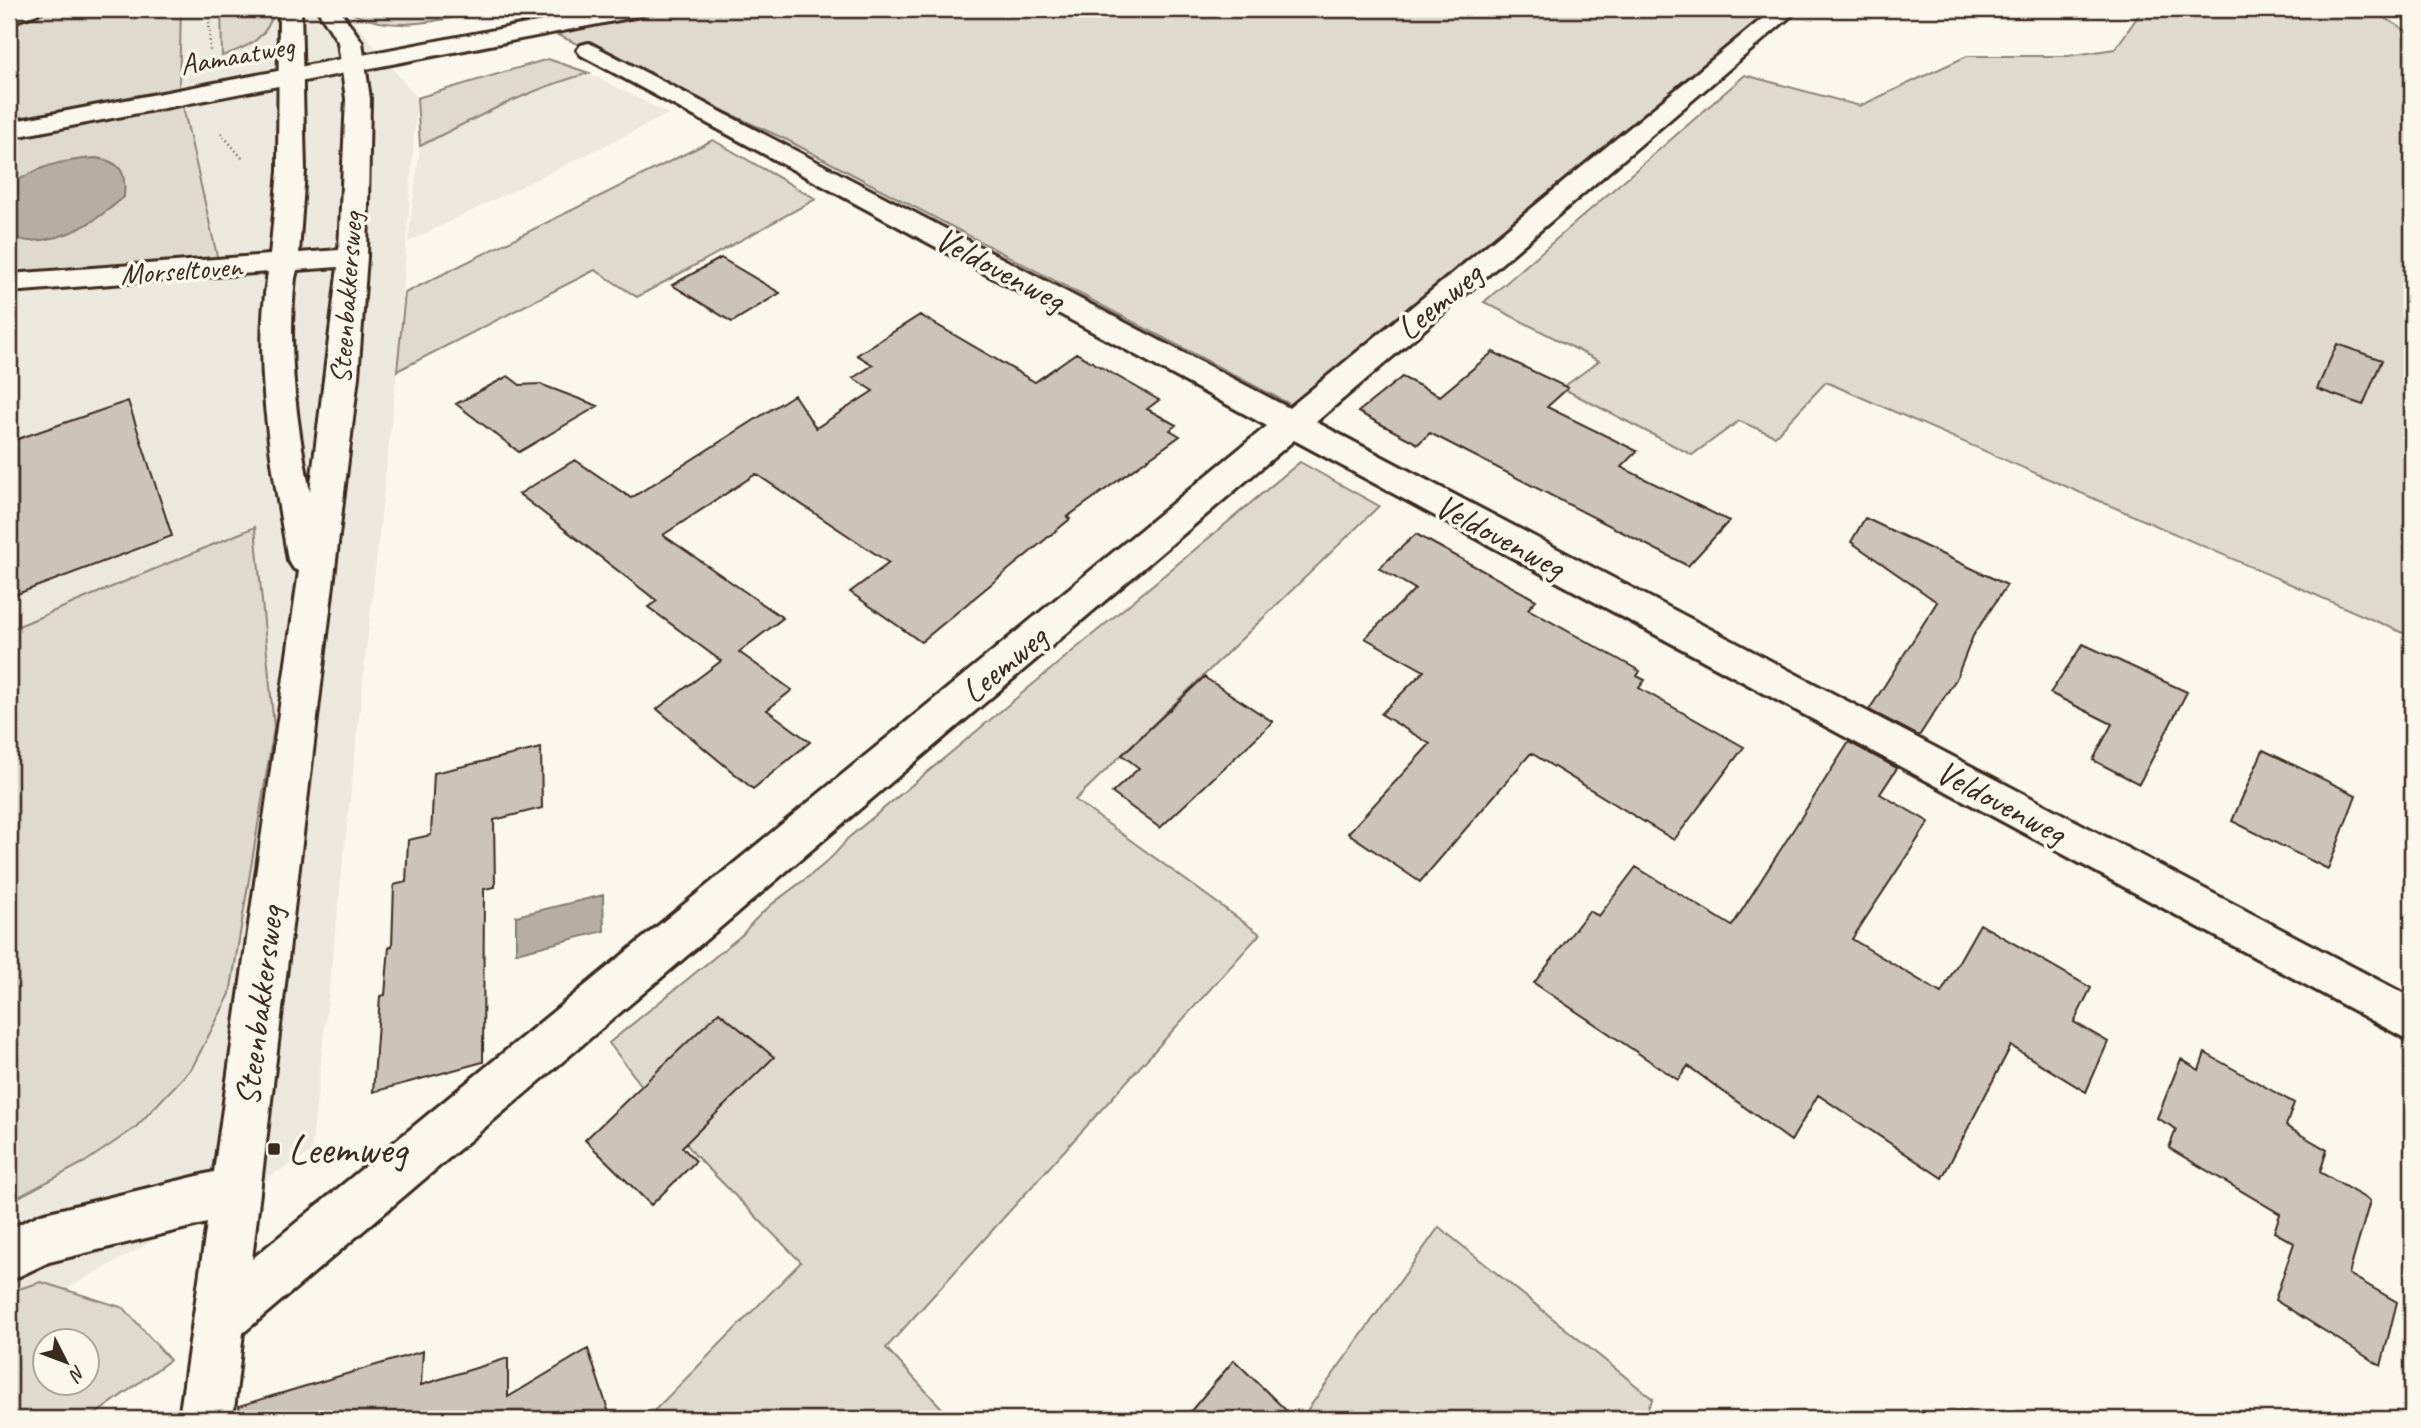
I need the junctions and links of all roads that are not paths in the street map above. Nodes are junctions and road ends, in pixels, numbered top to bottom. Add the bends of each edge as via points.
1 (29, 9) edge
2 (290, 9) edge
3 (328, 9) edge
4 (538, 9) edge
5 (640, 9) edge
6 (1788, 9) edge
7 (9, 16) edge
8 (589, 50) dead end
9 (311, 56) junction
10 (170, 75) dead end
11 (9, 107) edge
12 (9, 131) edge
13 (353, 257) junction
14 (285, 263) junction
15 (9, 283) edge
16 (1291, 425) junction
17 (312, 593) junction
18 (2412, 1021) edge
19 (235, 1191) junction
20 (9, 1256) edge
21 (220, 1319) junction
22 (206, 1419) edge

1 - 7 street
2 - 9 street, Steenbakkersweg
3 - 9 street, Steenbakkersweg
4 - 9 street, Aamaatweg
5 - 9 street, Aamaatweg
6 - 16 street, Leemweg
8 - 16 street, Veldovenweg
9 - 12 street, Aamaatweg via 210,92
9 - 13 street, Steenbakkersweg via 358,113
9 - 14 street, Steenbakkersweg via 292,111
10 - 11 street, Aamaatweg
13 - 14 street, Morseltoven
13 - 17 street, Steenbakkersweg via 342,377
14 - 15 street, Morseltoven
14 - 17 street, Steenbakkersweg via 276,327 277,394
16 - 18 street, Veldovenweg
16 - 21 street, Leemweg
17 - 19 street, Steenbakkersweg
19 - 20 street via 41,1239
19 - 21 street, Steenbakkersweg
21 - 22 street, Steenbakkersweg

